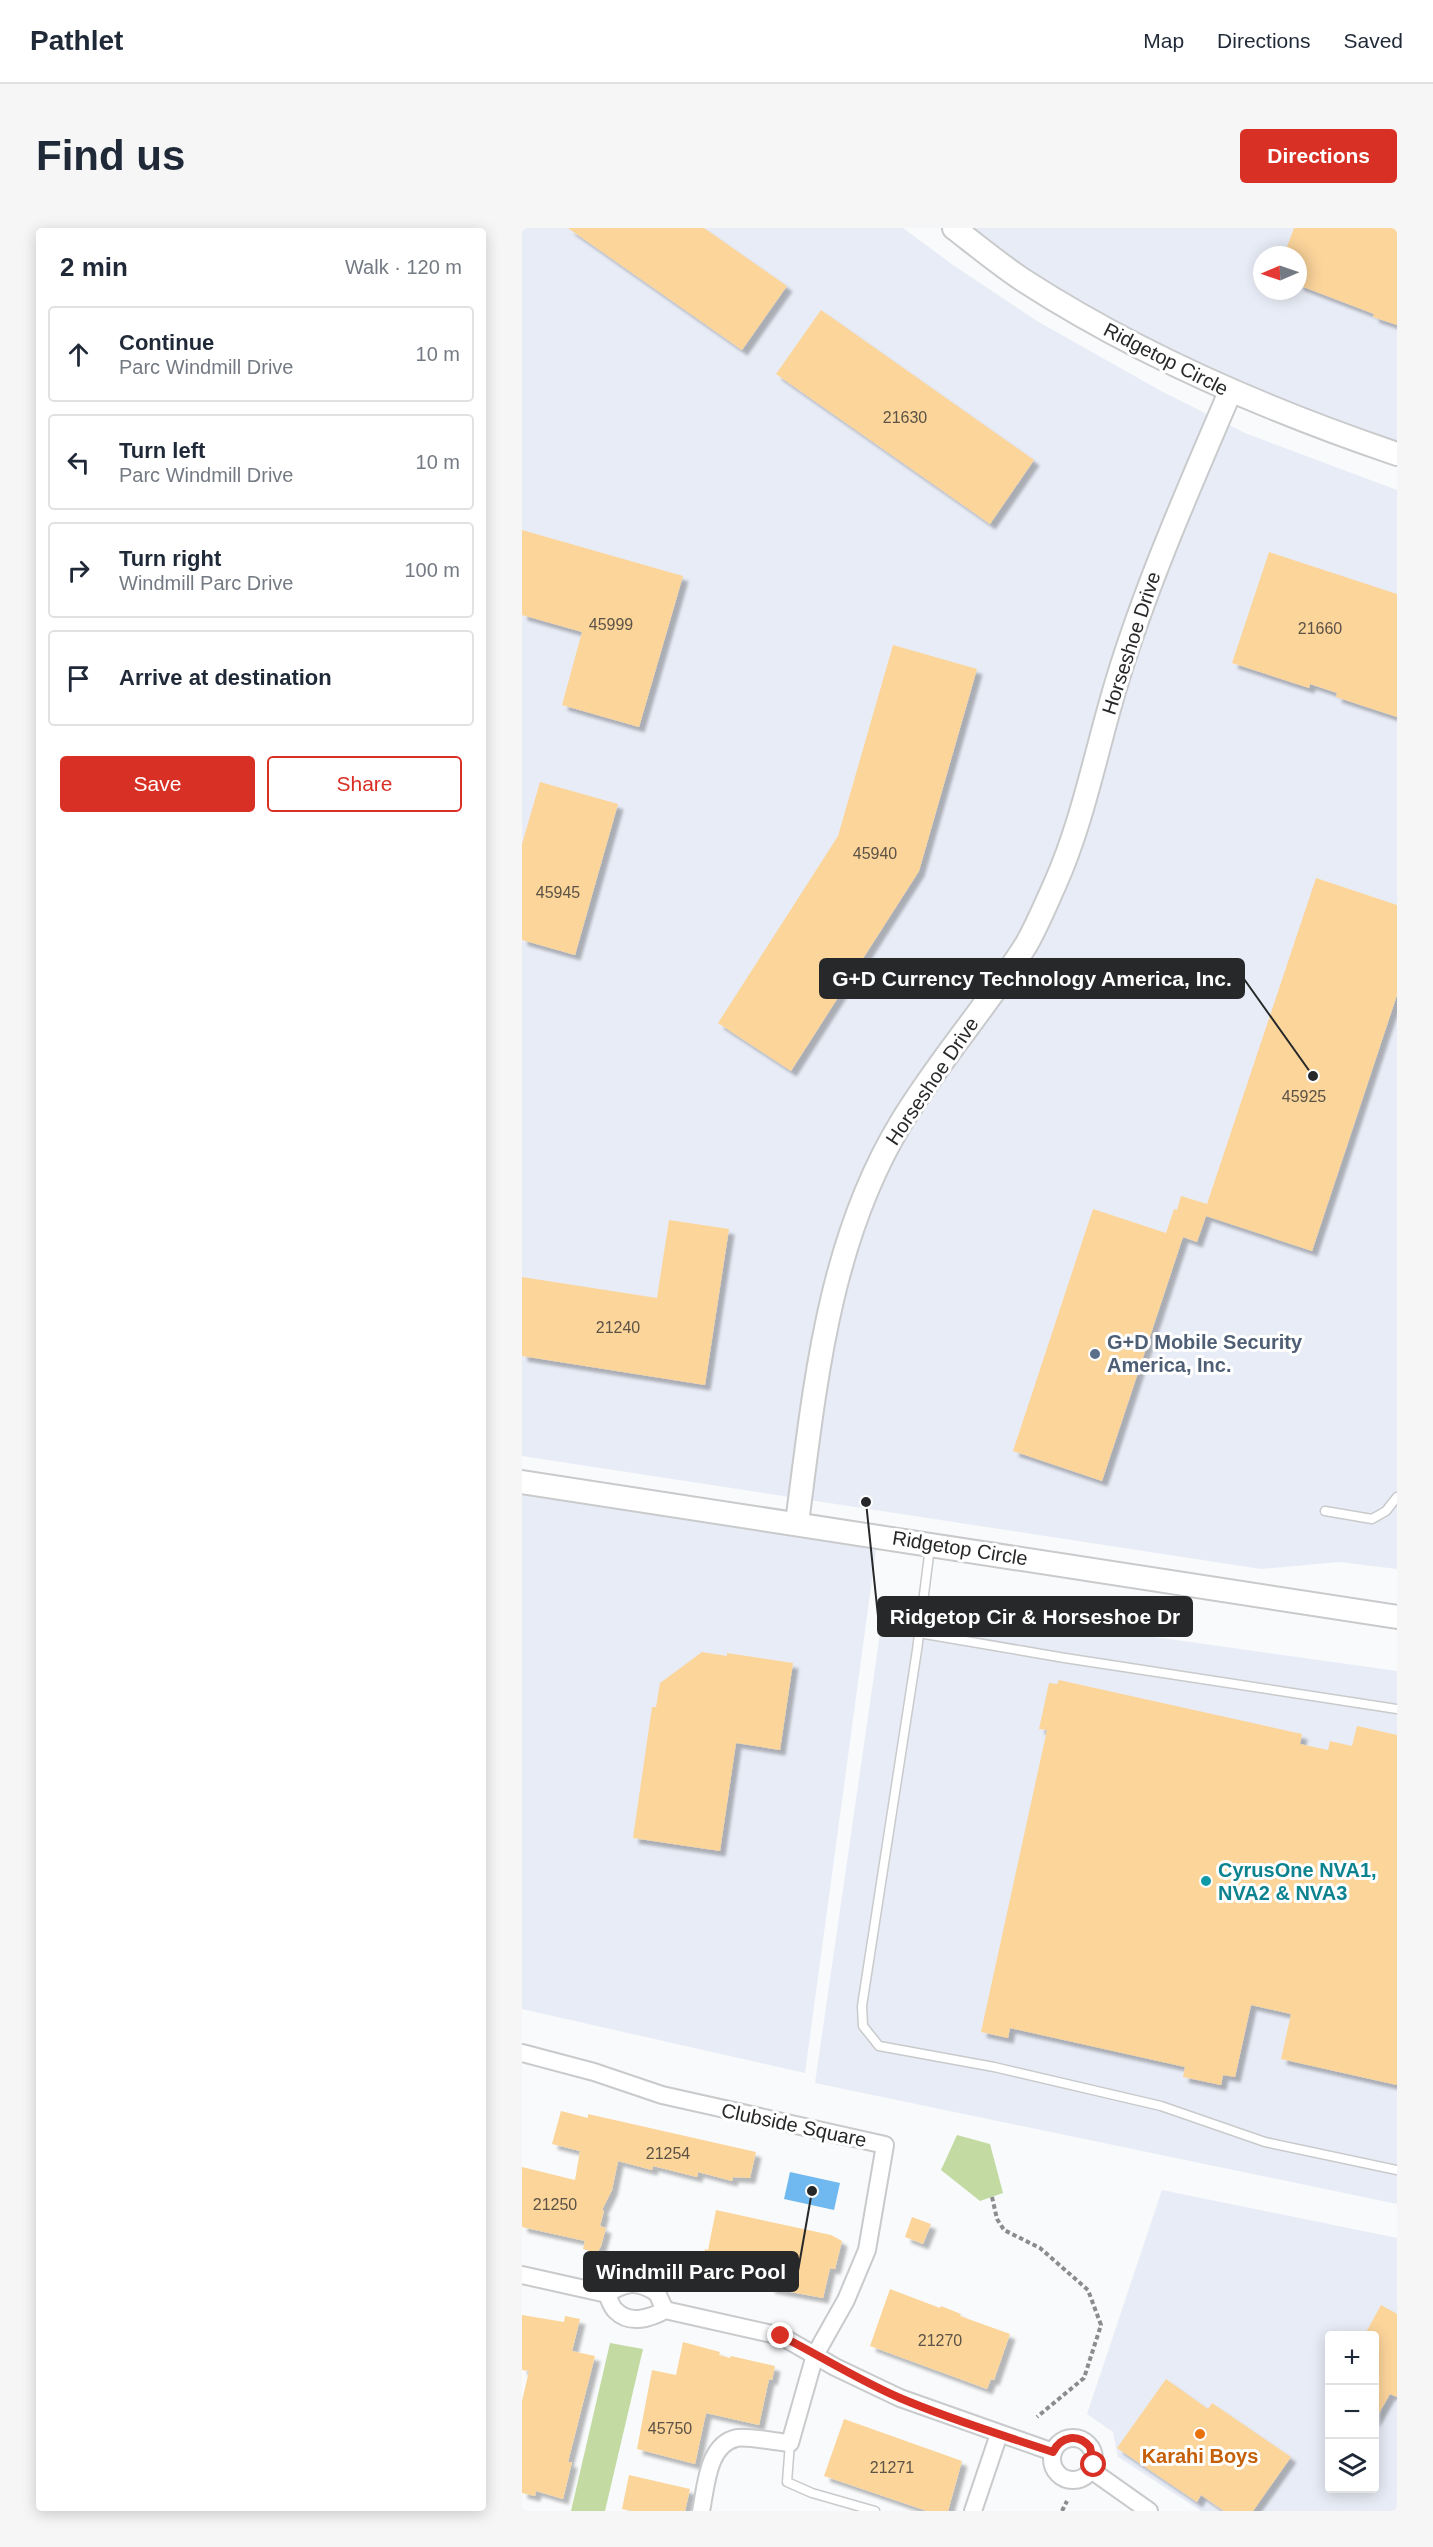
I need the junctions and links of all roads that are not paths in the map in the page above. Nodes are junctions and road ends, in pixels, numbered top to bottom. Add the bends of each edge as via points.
1 (954, 228) edge
2 (1230, 392) junction
3 (1397, 454) edge
4 (522, 1482) edge
5 (1397, 1497) edge
6 (1325, 1511) dead end
7 (797, 1523) junction
8 (930, 1544) junction
9 (1397, 1617) edge
10 (919, 1633) junction
11 (1397, 1709) edge
12 (522, 2053) edge
13 (1397, 2170) edge
14 (522, 2275) edge
15 (607, 2294) junction
16 (665, 2310) junction
17 (815, 2355) junction
18 (999, 2434) junction
19 (790, 2443) junction
20 (1053, 2452) junction
21 (1091, 2470) junction
22 (701, 2511) edge
23 (875, 2511) edge
24 (973, 2511) edge
25 (1149, 2511) edge

1 - 2 street, Ridgetop Circle via 1041,291
2 - 3 street, Ridgetop Circle
2 - 7 street, Horseshoe Drive via 1137,618 1071,843 1056,880 1027,942 901,1122 859,1210 841,1261 825,1328
4 - 7 street, Ridgetop Circle
5 - 6 lane via 1386,1511 1372,1519
7 - 8 street, Ridgetop Circle
8 - 9 street, Ridgetop Circle
8 - 10 lane
10 - 11 lane
10 - 13 lane via 862,2006 863,2026 879,2046 994,2067 1150,2104 1265,2142
12 - 17 street, Clubside Square via 662,2095 885,2145 867,2250 846,2300
14 - 15 street
15 - 16 street via 616,2312 629,2317 641,2320
15 - 16 street via 625,2284 638,2284 657,2293
16 - 17 street via 781,2336
17 - 18 street via 900,2398
17 - 19 street
18 - 20 street
18 - 24 street
19 - 22 street via 737,2438 724,2444 710,2463
19 - 23 lane via 787,2482
20 - 21 street via 1051,2459 1056,2472 1067,2480 1080,2479
20 - 21 street via 1060,2441 1080,2439 1093,2452
21 - 25 street

